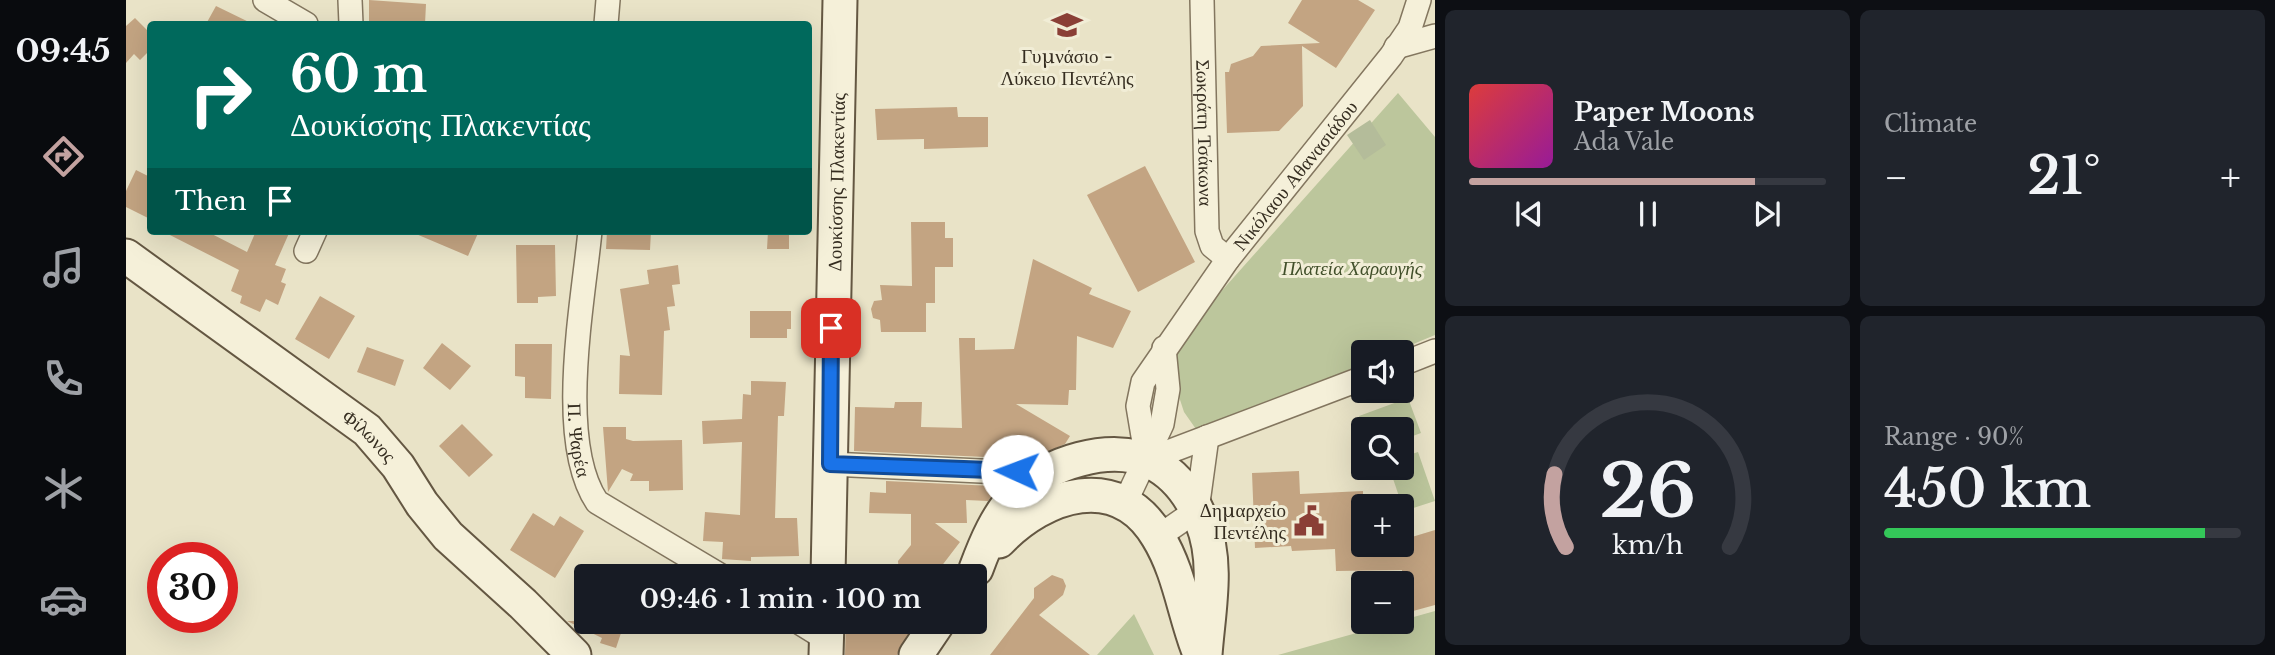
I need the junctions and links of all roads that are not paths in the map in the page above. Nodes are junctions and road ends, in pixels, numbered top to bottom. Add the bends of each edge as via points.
1 (265, 0) edge
2 (350, 0) edge
3 (608, 0) edge
4 (840, 0) edge
5 (1202, 0) edge
6 (1419, 0) edge
7 (301, 21) edge
8 (351, 21) edge
9 (606, 21) edge
10 (1435, 36) edge
11 (1396, 47) junction
12 (590, 235) edge
13 (126, 256) edge
14 (1227, 259) junction
15 (1435, 351) edge
16 (1414, 359) edge
17 (1351, 383) edge
18 (1207, 437) junction
19 (1147, 460) junction
20 (830, 464) junction
21 (1044, 474) junction
22 (1124, 505) junction
23 (1197, 510) junction
24 (1158, 537) junction
25 (701, 564) edge
26 (828, 564) edge
27 (978, 564) edge
28 (981, 564) edge
29 (930, 634) edge
30 (574, 655) edge
31 (916, 655) edge
32 (1203, 655) edge

1 - 7 street
2 - 8 street
3 - 9 street
4 - 20 main road, Δουκίσσης Πλακεντίας
5 - 14 street, Σωκράτη Τσάκωνα via 1207,231 1212,246
6 - 11 street, Νικόλαου Αθανασιάδου via 1410,28
10 - 11 street
11 - 14 street, Νικόλαου Αθανασιάδου
12 - 25 street, Π. Ψαρέα via 575,401 586,484 597,502
13 - 30 main road, Φίλωνος via 367,430 448,537
14 - 19 street, Νικόλαου Αθανασιάδου via 1143,382 1138,406
15 - 16 street
17 - 18 street
18 - 19 street
18 - 23 street
19 - 21 main road via 1087,458
19 - 22 street
19 - 23 main road via 1178,482
20 - 21 street
20 - 26 main road, Δουκίσσης Πλακεντίας
21 - 27 main road via 1019,493 999,517
22 - 24 main road
22 - 28 main road via 1093,496 1048,503 1002,539
23 - 24 street
23 - 32 main road via 1210,547
24 - 32 main road
29 - 31 main road

